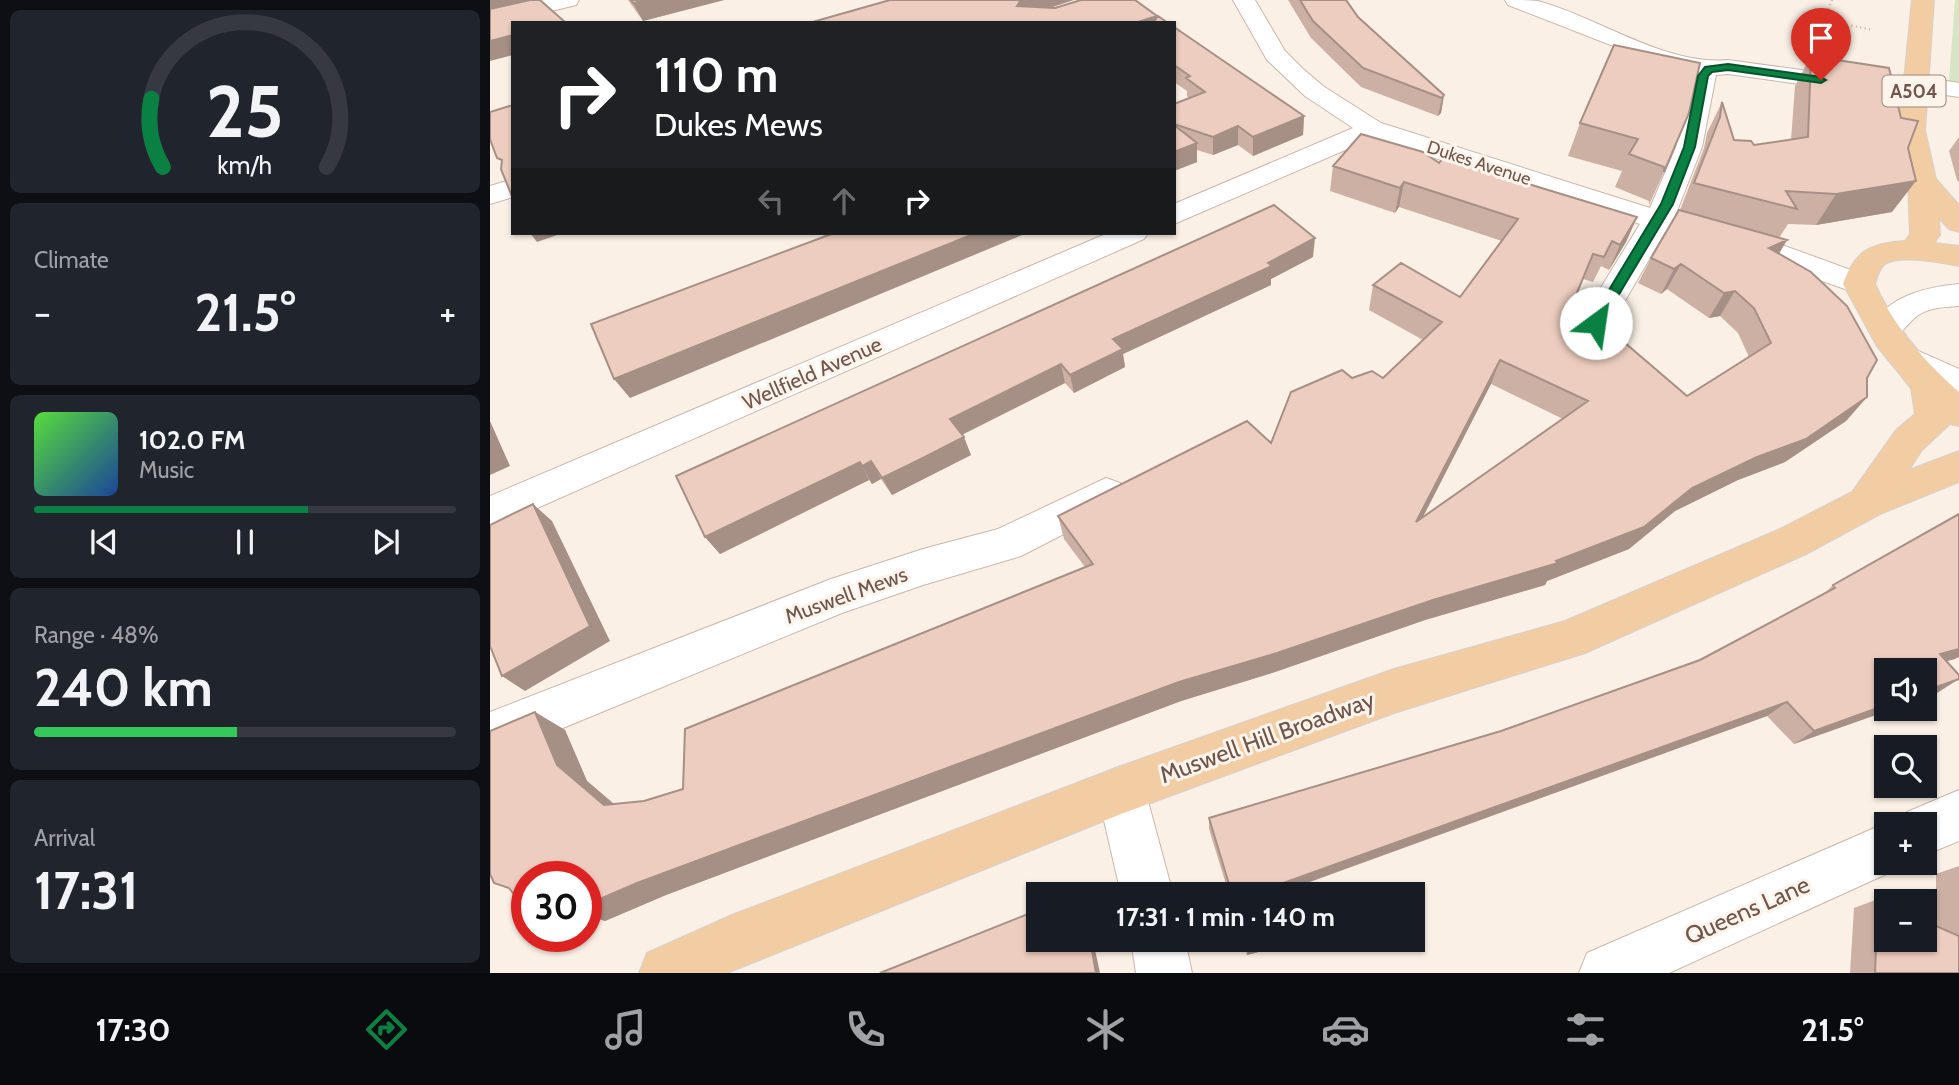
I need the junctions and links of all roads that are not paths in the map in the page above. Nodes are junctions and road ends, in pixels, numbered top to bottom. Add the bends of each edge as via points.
1 (568, 0) edge
2 (1244, 0) edge
3 (1516, 0) edge
4 (1923, 0) edge
5 (490, 19) edge
6 (1706, 72) junction
7 (1914, 88) junction
8 (1959, 90) edge
9 (1373, 129) junction
10 (1922, 181) junction
11 (511, 188) edge
12 (490, 195) edge
13 (1176, 214) edge
14 (1657, 220) junction
15 (1959, 223) edge
16 (1128, 235) edge
17 (1763, 249) junction
18 (1913, 251) junction
19 (1876, 256) junction
20 (1959, 256) edge
21 (1859, 285) junction
22 (1959, 295) edge
23 (1885, 330) junction
24 (1582, 346) edge
25 (1905, 358) joint
26 (1943, 385) edge
27 (1959, 412) edge
28 (1959, 466) edge
29 (1138, 478) edge
30 (1866, 503) junction
31 (490, 513) edge
32 (490, 735) edge
33 (1121, 790) junction
34 (1959, 815) edge
35 (1937, 825) edge
36 (1874, 853) edge
37 (1144, 882) edge
38 (1160, 952) edge
39 (667, 973) edge
40 (1164, 973) edge
41 (1607, 973) edge

1 - 5 street
2 - 9 street, Dukes Avenue via 1275,55 1293,73
3 - 6 street
4 - 7 main road, A504
6 - 7 street via 1728,67
6 - 14 street via 1689,147
7 - 8 street
7 - 10 main road, A504 via 1912,130
9 - 13 street
9 - 14 street, Dukes Avenue
10 - 15 main road
10 - 18 main road, A504 via 1925,235
11 - 12 street
14 - 17 street, Dukes Avenue
14 - 24 street
16 - 31 street, Wellfield Avenue
17 - 19 street, Dukes Avenue
17 - 21 street, Dukes Avenue
18 - 19 main road
18 - 20 main road
19 - 21 main road
21 - 23 main road via 1868,309
22 - 23 street via 1924,298 1900,310
23 - 25 main road
25 - 26 street
26 - 27 main road
26 - 30 main road, Muswell Hill Broadway via 1934,419 1909,440
28 - 30 main road, Muswell Hill Broadway
29 - 32 street, Muswell Mews via 1007,544 831,598
30 - 33 main road, Muswell Hill Broadway via 1792,542 1570,639 1394,691
33 - 37 street
33 - 39 main road, Muswell Hill Broadway via 732,942
34 - 35 street
36 - 41 street, Queens Lane
38 - 40 street

